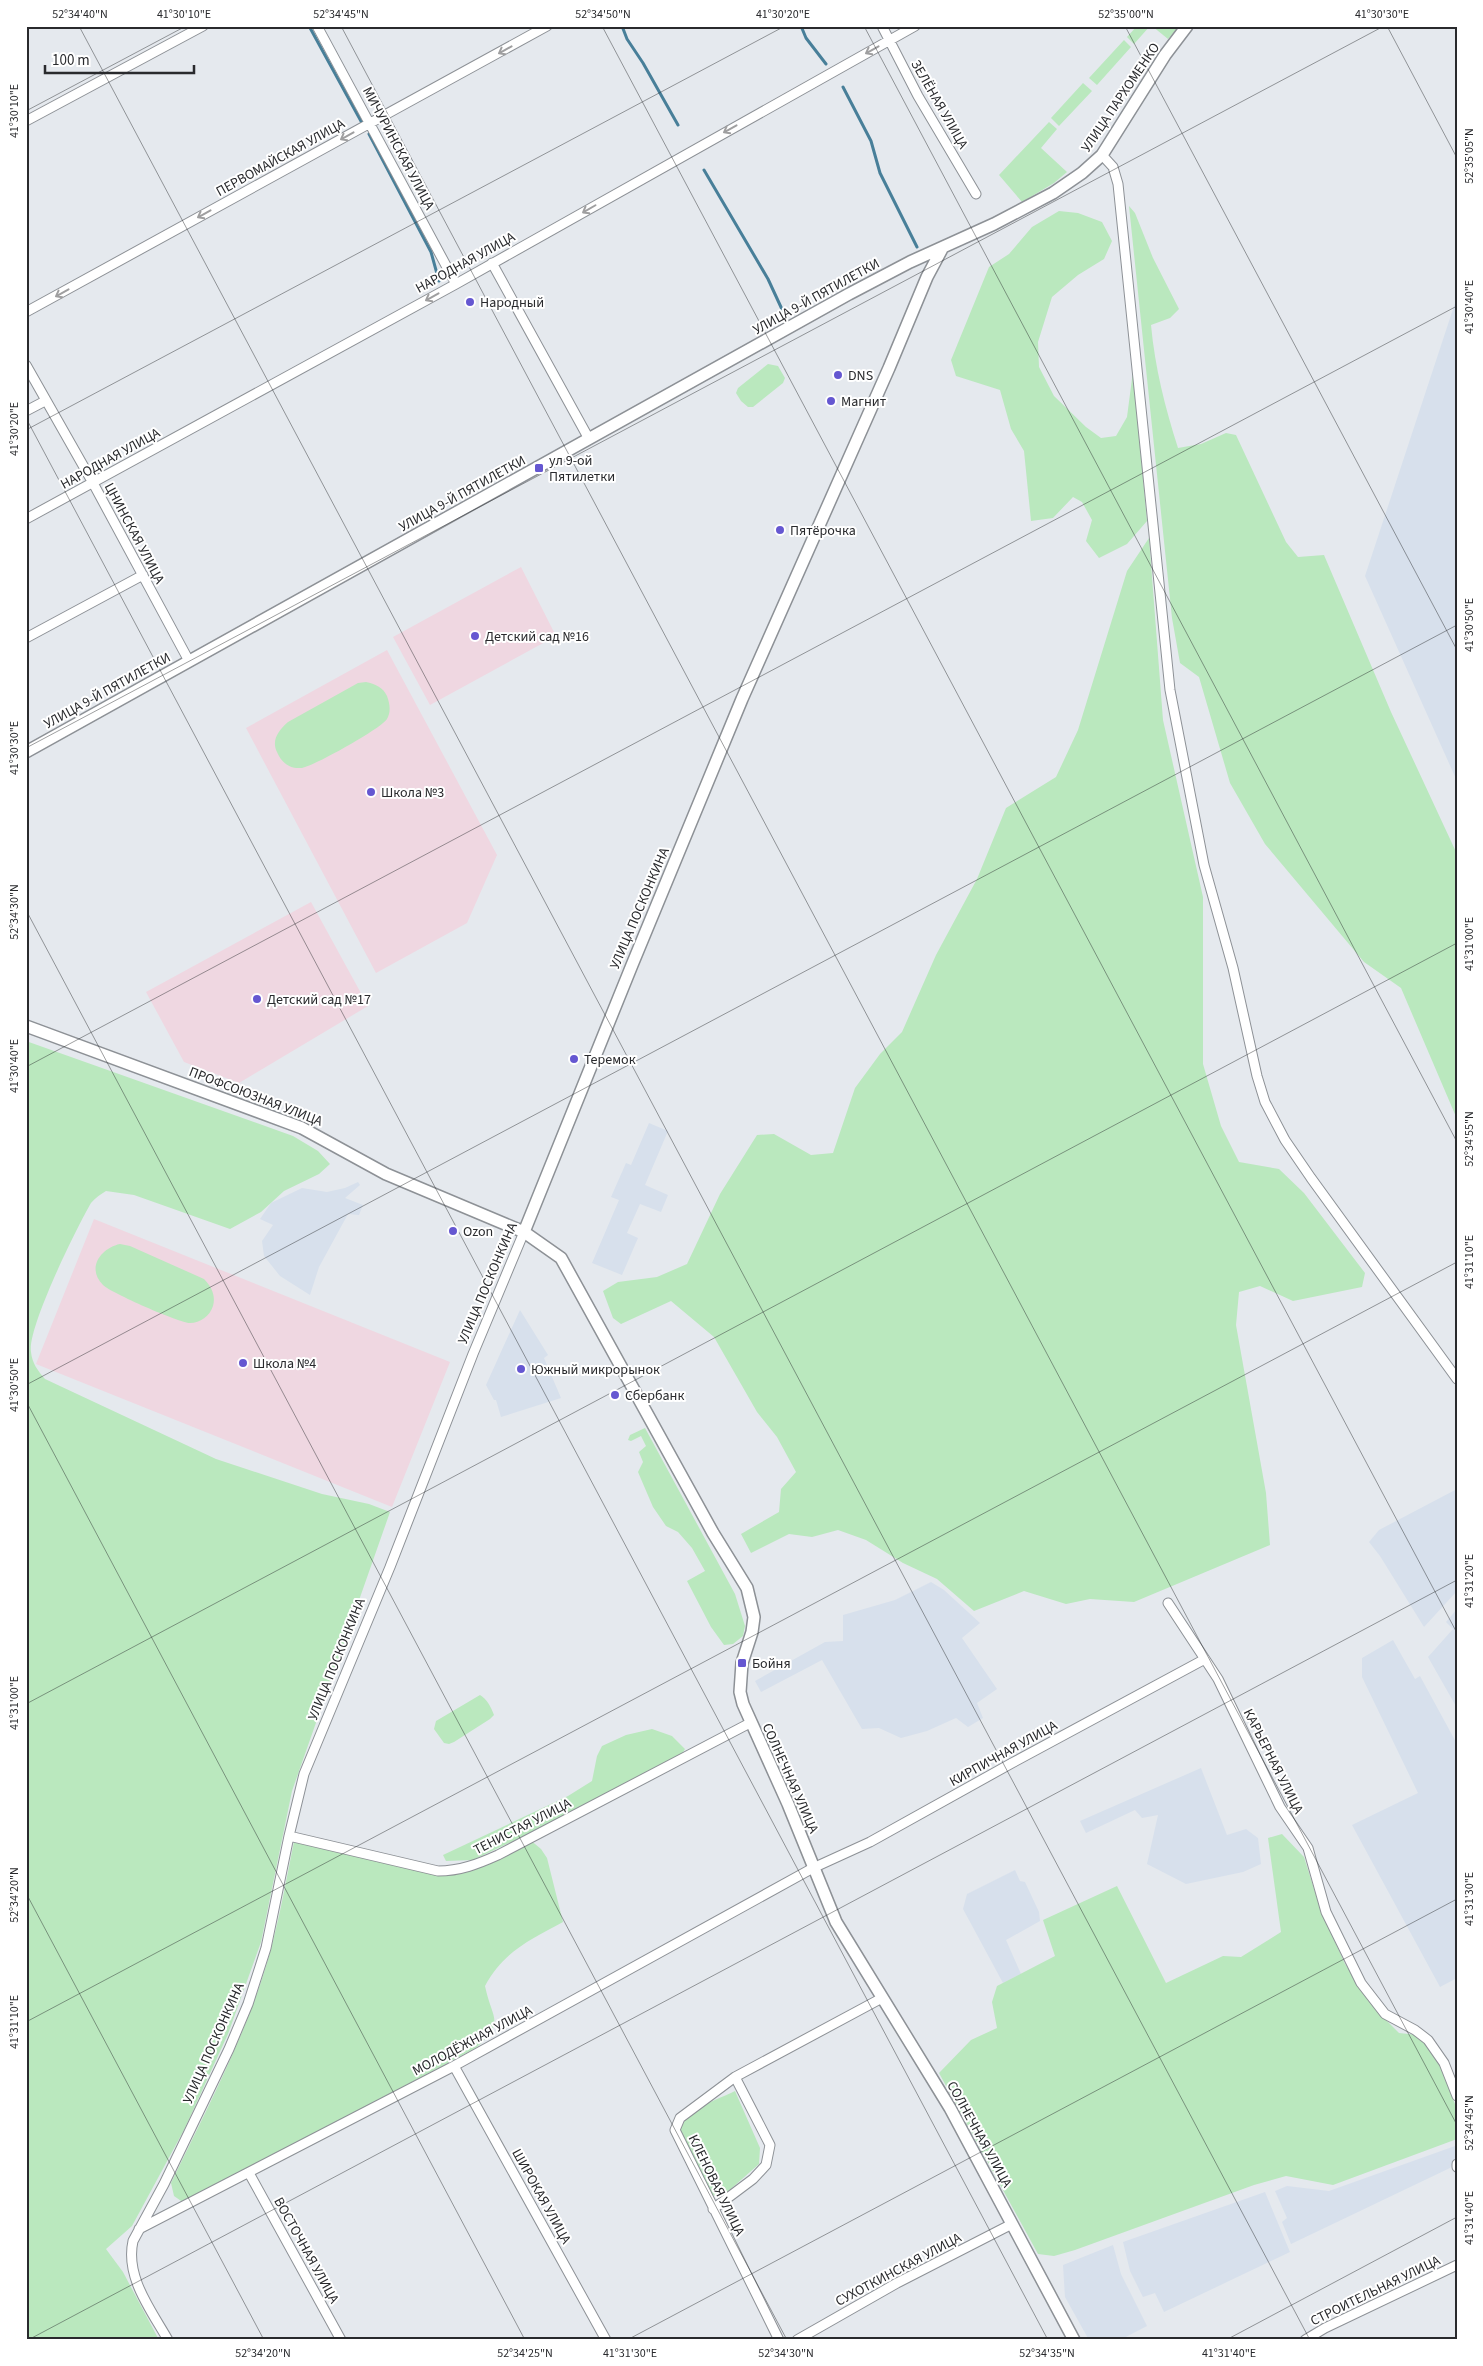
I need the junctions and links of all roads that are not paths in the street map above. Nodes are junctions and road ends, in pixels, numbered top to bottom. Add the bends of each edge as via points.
1 (204, 26) edge
2 (317, 26) edge
3 (547, 26) edge
4 (882, 26) edge
5 (915, 26) edge
6 (1187, 26) edge
7 (889, 40) junction
8 (26, 121) edge
9 (370, 123) junction
10 (1102, 155) junction
11 (976, 194) dead end
12 (994, 224) joint
13 (943, 247) junction
14 (492, 263) junction
15 (456, 284) junction
16 (26, 312) edge
17 (26, 366) edge
18 (45, 401) junction
19 (26, 412) edge
20 (589, 439) junction
21 (93, 483) junction
22 (26, 519) edge
23 (143, 576) junction
24 (26, 638) edge
25 (189, 661) junction
26 (26, 752) edge
27 (26, 1026) edge
28 (524, 1232) junction
29 (1457, 1379) edge
30 (1168, 1603) dead end
31 (1205, 1660) junction
32 (750, 1723) junction
33 (289, 1836) junction
34 (813, 1868) junction
35 (882, 1998) junction
36 (454, 2066) junction
37 (736, 2077) junction
38 (1457, 2096) edge
39 (249, 2173) junction
40 (713, 2209) junction
41 (1012, 2224) junction
42 (139, 2229) junction
43 (1457, 2265) edge
44 (168, 2340) edge
45 (341, 2340) edge
46 (606, 2340) edge
47 (779, 2340) edge
48 (797, 2340) edge
49 (1074, 2340) edge
50 (1305, 2340) edge

1 - 8 street
2 - 9 street, МИЧУРИНСКАЯ УЛИЦА
3 -> 9 street, ПЕРВОМАЙСКАЯ УЛИЦА
4 - 7 street, ЗЕЛЁНАЯ УЛИЦА
5 - 7 street, НАРОДНАЯ УЛИЦА
6 - 10 street, УЛИЦА ПАРХОМЕНКО
7 - 11 street, ЗЕЛЁНАЯ УЛИЦА
7 -> 14 street, НАРОДНАЯ УЛИЦА
9 - 15 street, МИЧУРИНСКАЯ УЛИЦА
9 -> 16 street, ПЕРВОМАЙСКАЯ УЛИЦА
10 - 12 street, УЛИЦА ПАРХОМЕНКО via 1067,185
10 - 29 street via 1113,167 1118,184 1170,690 1204,865 1233,968 1257,1076 1265,1102 1306,1170
12 - 13 street, УЛИЦА 9-Й ПЯТИЛЕТКИ
13 - 20 street, УЛИЦА 9-Й ПЯТИЛЕТКИ via 849,294
13 - 28 street, УЛИЦА ПОСКОНКИНА via 927,276 742,699
14 - 15 street, НАРОДНАЯ УЛИЦА
14 - 20 street
15 -> 21 street, НАРОДНАЯ УЛИЦА
17 - 18 street, ЦНИНСКАЯ УЛИЦА
18 - 19 street
18 - 21 street, ЦНИНСКАЯ УЛИЦА
20 - 25 street, УЛИЦА 9-Й ПЯТИЛЕТКИ
21 - 22 street, НАРОДНАЯ УЛИЦА
21 - 23 street, ЦНИНСКАЯ УЛИЦА
23 - 24 street
23 - 25 street, ЦНИНСКАЯ УЛИЦА
25 - 26 street, УЛИЦА 9-Й ПЯТИЛЕТКИ
27 - 28 street, ПРОФСОЮЗНАЯ УЛИЦА via 302,1128 374,1168
28 - 32 street, СОЛНЕЧНАЯ УЛИЦА via 561,1258 722,1549 747,1588 753,1624 742,1663 740,1692
28 - 33 street, УЛИЦА ПОСКОНКИНА via 304,1774
30 - 31 street, КАРЬЕРНАЯ УЛИЦА
31 - 34 street, КИРПИЧНАЯ УЛИЦА via 870,1842
31 - 38 street, КАРЬЕРНАЯ УЛИЦА via 1218,1679 1280,1807 1308,1848 1326,1912 1361,1982 1385,2014 1428,2040 1444,2063
32 - 33 street, ТЕНИСТАЯ УЛИЦА via 498,1855 459,1870 438,1871
32 - 34 street, СОЛНЕЧНАЯ УЛИЦА via 788,1804
33 - 42 street, УЛИЦА ПОСКОНКИНА via 266,1948 248,2004 230,2049
34 - 35 street, СОЛНЕЧНАЯ УЛИЦА via 836,1922
34 - 36 street, МОЛОДЁЖНАЯ УЛИЦА
35 - 37 street, КЛЕНОВАЯ УЛИЦА
35 - 41 street, СОЛНЕЧНАЯ УЛИЦА via 950,2108
36 - 39 street, МОЛОДЁЖНАЯ УЛИЦА
36 - 46 street, ШИРОКАЯ УЛИЦА
37 - 40 street via 770,2145 766,2165
37 - 40 street, КЛЕНОВАЯ УЛИЦА via 680,2118 675,2130
39 - 42 street, МОЛОДЁЖНАЯ УЛИЦА
39 - 45 street, ВОСТОЧНАЯ УЛИЦА
40 - 47 street, КЛЕНОВАЯ УЛИЦА
41 - 48 street, СУХОТКИНСКАЯ УЛИЦА via 897,2283
41 - 49 street, СОЛНЕЧНАЯ УЛИЦА
42 - 44 street, УЛИЦА ПОСКОНКИНА via 131,2251 132,2270
43 - 50 street, СТРОИТЕЛЬНАЯ УЛИЦА

